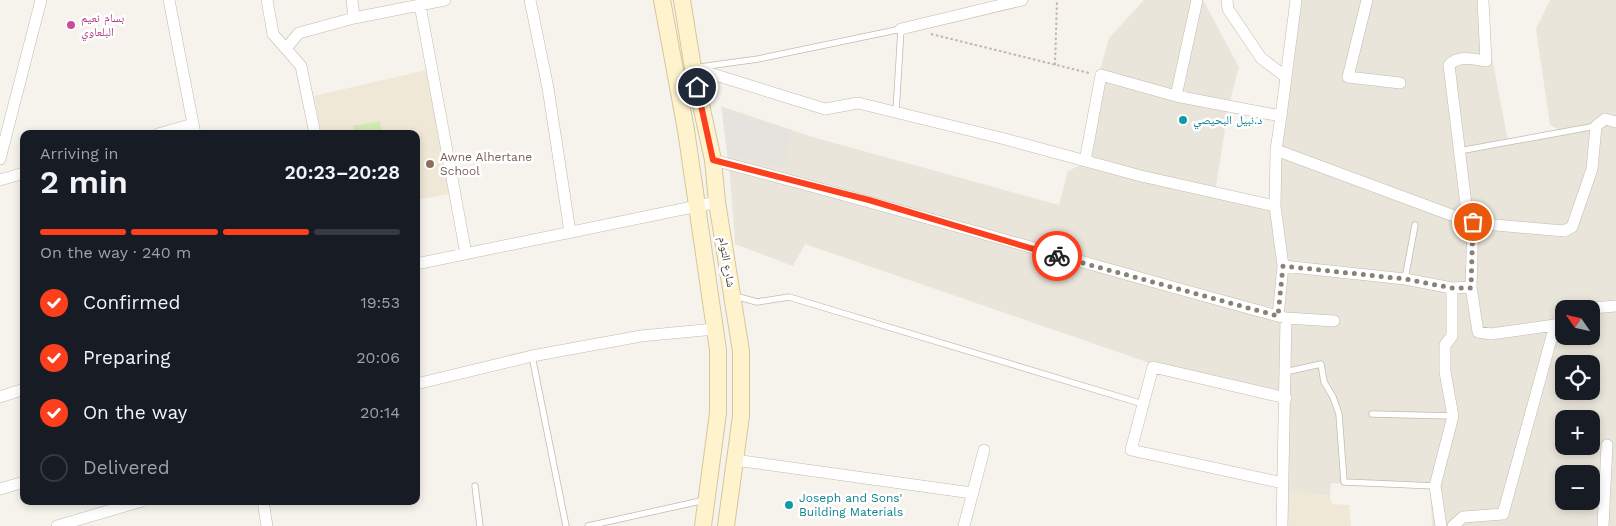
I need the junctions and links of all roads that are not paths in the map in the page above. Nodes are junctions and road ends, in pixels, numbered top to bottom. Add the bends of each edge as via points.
1 (41, 0) edge
2 (169, 0) edge
3 (267, 0) edge
4 (352, 0) edge
5 (442, 0) edge
6 (530, 0) edge
7 (662, 0) edge
8 (682, 0) edge
9 (1022, 0) edge
10 (1197, 0) edge
11 (1227, 0) edge
12 (1296, 0) edge
13 (1367, 0) edge
14 (1483, 0) edge
15 (420, 5) junction
16 (354, 18) junction
17 (901, 29) junction
18 (288, 47) junction
19 (693, 68) junction
20 (1286, 77) junction
21 (1400, 83) dead end
22 (1176, 96) junction
23 (896, 112) junction
24 (1280, 116) junction
25 (1616, 122) edge
26 (1596, 126) junction
27 (194, 129) edge
28 (315, 130) edge
29 (1276, 150) junction
30 (1459, 151) junction
31 (0, 158) edge
32 (713, 160) junction
33 (1085, 161) junction
34 (20, 174) edge
35 (0, 180) edge
36 (717, 202) junction
37 (697, 206) junction
38 (1275, 206) junction
39 (1470, 222) junction
40 (1415, 225) dead end
41 (570, 232) junction
42 (466, 254) junction
43 (420, 263) edge
44 (1283, 266) junction
45 (1405, 279) junction
46 (1452, 288) junction
47 (1471, 288) junction
48 (733, 296) junction
49 (1616, 306) edge
50 (1600, 307) edge
51 (1282, 317) junction
52 (1334, 321) dead end
53 (1555, 323) edge
54 (715, 329) junction
55 (1555, 336) edge
56 (532, 356) junction
57 (1285, 372) junction
58 (420, 383) edge
59 (20, 390) edge
60 (0, 397) edge
61 (1286, 398) junction
62 (1143, 404) junction
63 (1372, 414) dead end
64 (1453, 416) junction
65 (1607, 445) dead end
66 (984, 450) dead end
67 (735, 460) junction
68 (1604, 472) junction
69 (1616, 472) edge
70 (20, 483) edge
71 (1283, 483) junction
72 (475, 486) dead end
73 (1435, 486) junction
74 (0, 489) edge
75 (972, 493) junction
76 (707, 500) junction
77 (114, 505) edge
78 (264, 505) edge
79 (57, 526) edge
80 (267, 526) edge
81 (480, 526) edge
82 (566, 526) edge
83 (588, 526) edge
84 (703, 526) edge
85 (726, 526) edge
86 (964, 526) edge
87 (1282, 526) edge
88 (1441, 526) edge
89 (1453, 526) edge
90 (1603, 526) edge

1 - 31 street
2 - 27 street
3 - 18 street via 274,34
4 - 16 street
5 - 15 street
6 - 41 street via 548,88
7 - 37 main road, شارع التوام
8 - 19 main road, شارع التوام
9 - 17 street
10 - 22 street
11 - 20 street via 1228,8 1261,58
12 - 20 street
13 - 21 street via 1348,77
14 - 30 street via 1486,61 1467,58 1449,65
15 - 16 street
15 - 42 street
16 - 18 street via 299,33
17 - 19 lane via 758,59
17 - 23 lane
18 - 28 street via 302,66
19 - 23 street via 825,110 858,103
19 - 32 main road, شارع التوام
20 - 24 street
22 - 24 street
22 - 33 street via 1101,75
23 - 33 street
24 - 29 street
25 - 26 street via 1605,119
26 - 30 lane
26 - 39 street via 1592,169 1572,227 1564,231
29 - 38 street
29 - 39 street
30 - 39 street
32 - 36 main road, شارع التوام
32 - 51 street via 869,200 1078,262
33 - 38 street
34 - 35 street
36 - 37 street
36 - 48 main road, شارع التوام
37 - 41 street
37 - 54 main road, شارع التوام
38 - 44 street
39 - 47 street
40 - 45 lane
41 - 42 street
42 - 43 street
44 - 45 street
44 - 51 street
45 - 46 street
46 - 47 street
46 - 64 street via 1452,336 1445,345 1445,372
47 - 53 street via 1478,332 1491,334
48 - 62 lane via 757,302 789,297
48 - 67 main road, شارع التوام via 742,372
49 - 50 street
51 - 52 street
51 - 57 street
54 - 56 street via 641,336
54 - 76 main road, شارع التوام via 718,413
55 - 89 street via 1503,514 1463,516
56 - 58 street
56 - 82 lane
57 - 61 street
57 - 73 lane via 1321,364 1324,382 1339,414 1344,482
59 - 60 street
61 - 62 street via 1153,367
61 - 71 street
62 - 71 street via 1131,450
63 - 64 lane
64 - 73 street
65 - 68 street
66 - 75 street
67 - 75 street
67 - 85 main road, شارع التوام
68 - 69 street
68 - 90 street
70 - 74 street
71 - 87 street
72 - 81 lane
73 - 88 street
75 - 86 street
76 - 83 lane
76 - 84 main road, شارع التوام
77 - 79 street
78 - 80 street

